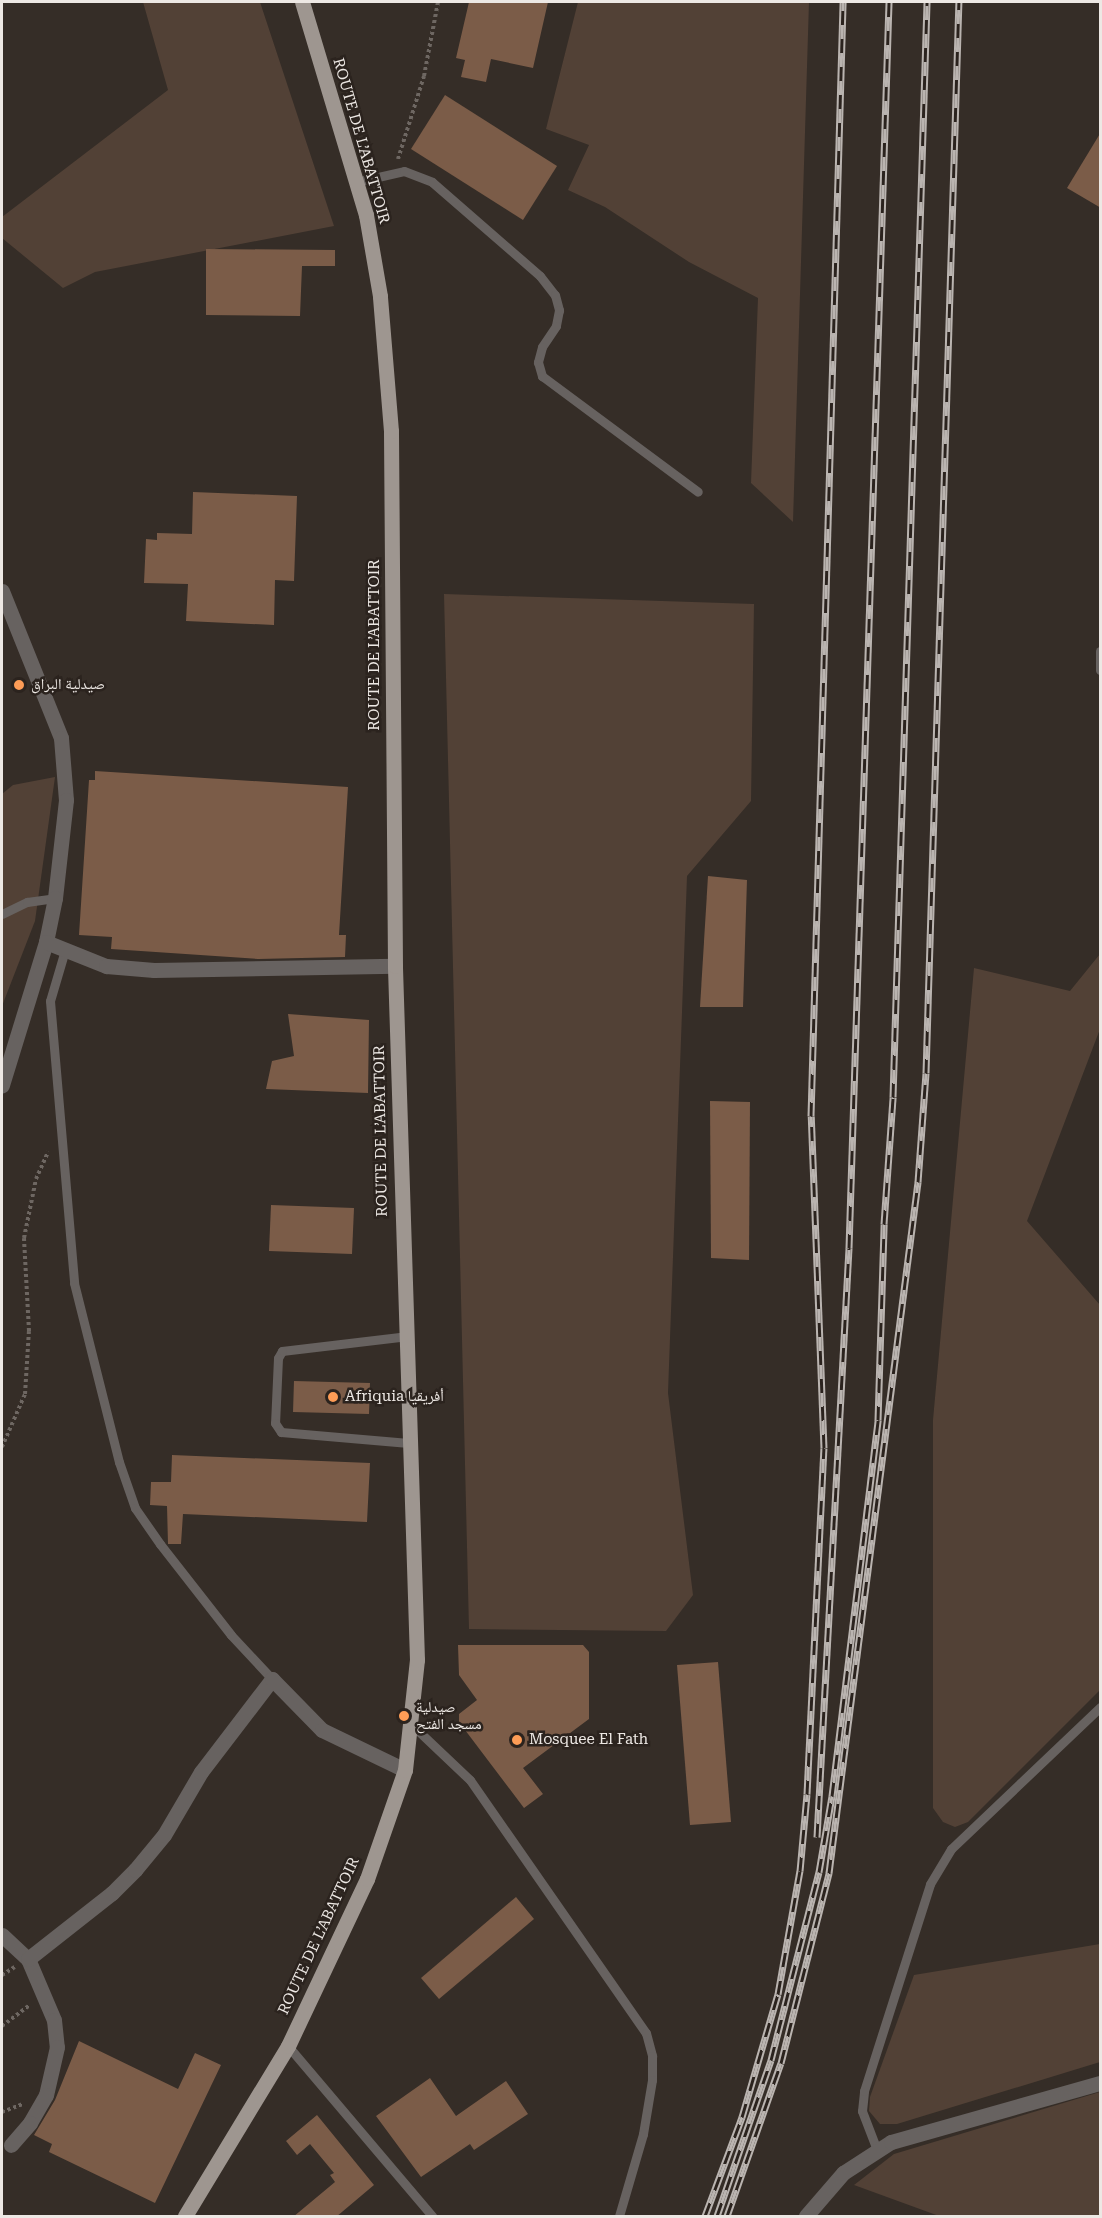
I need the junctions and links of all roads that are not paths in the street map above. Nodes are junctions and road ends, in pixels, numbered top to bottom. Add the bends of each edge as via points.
1 (302, 2) edge
2 (356, 182) junction
3 (698, 492) dead end
4 (2, 591) edge
5 (1101, 651) edge
6 (1101, 670) edge
7 (55, 898) junction
8 (2, 914) edge
9 (46, 942) junction
10 (65, 950) junction
11 (395, 966) junction
12 (2, 1085) edge
13 (408, 1336) junction
14 (409, 1443) junction
15 (272, 1679) junction
16 (1101, 1707) edge
17 (412, 1725) junction
18 (405, 1770) junction
19 (2, 1935) edge
20 (28, 1959) junction
21 (288, 2046) junction
22 (1101, 2083) edge
23 (11, 2145) dead end
24 (877, 2150) junction
25 (185, 2217) edge
26 (432, 2217) edge
27 (619, 2217) edge
28 (806, 2217) edge

1 - 2 main road, ROUTE DE L’ABATTOIR
2 - 3 lane via 404,171 432,182 540,276 555,295 559,310 556,326 542,346 538,362 542,376
2 - 11 main road, ROUTE DE L’ABATTOIR via 380,296 391,431
4 - 7 street via 61,738 64,755 66,800
5 - 6 lane
7 - 8 lane via 27,902
7 - 9 street
9 - 10 street
9 - 12 street
10 - 11 street via 106,966 154,970
10 - 15 lane via 50,1001 74,1282 119,1462 135,1508 154,1535 231,1635
11 - 13 main road, ROUTE DE L’ABATTOIR
13 - 14 main road, ROUTE DE L’ABATTOIR
13 - 14 lane via 282,1351 278,1358 275,1423 281,1431
14 - 17 main road, ROUTE DE L’ABATTOIR via 417,1660
15 - 18 street via 322,1730
15 - 20 street via 201,1772 164,1835 135,1870
16 - 24 lane via 951,1850 930,1884 864,2091 862,2111
17 - 18 main road, ROUTE DE L’ABATTOIR
17 - 27 lane via 470,1780 646,2033 652,2056 652,2080 643,2134
18 - 21 main road, ROUTE DE L’ABATTOIR via 367,1879
19 - 20 street
20 - 23 street via 45,1994 57,2047 54,2069 30,2123
21 - 25 main road, ROUTE DE L’ABATTOIR
21 - 26 lane
22 - 24 street via 960,2121
24 - 28 street via 843,2173

